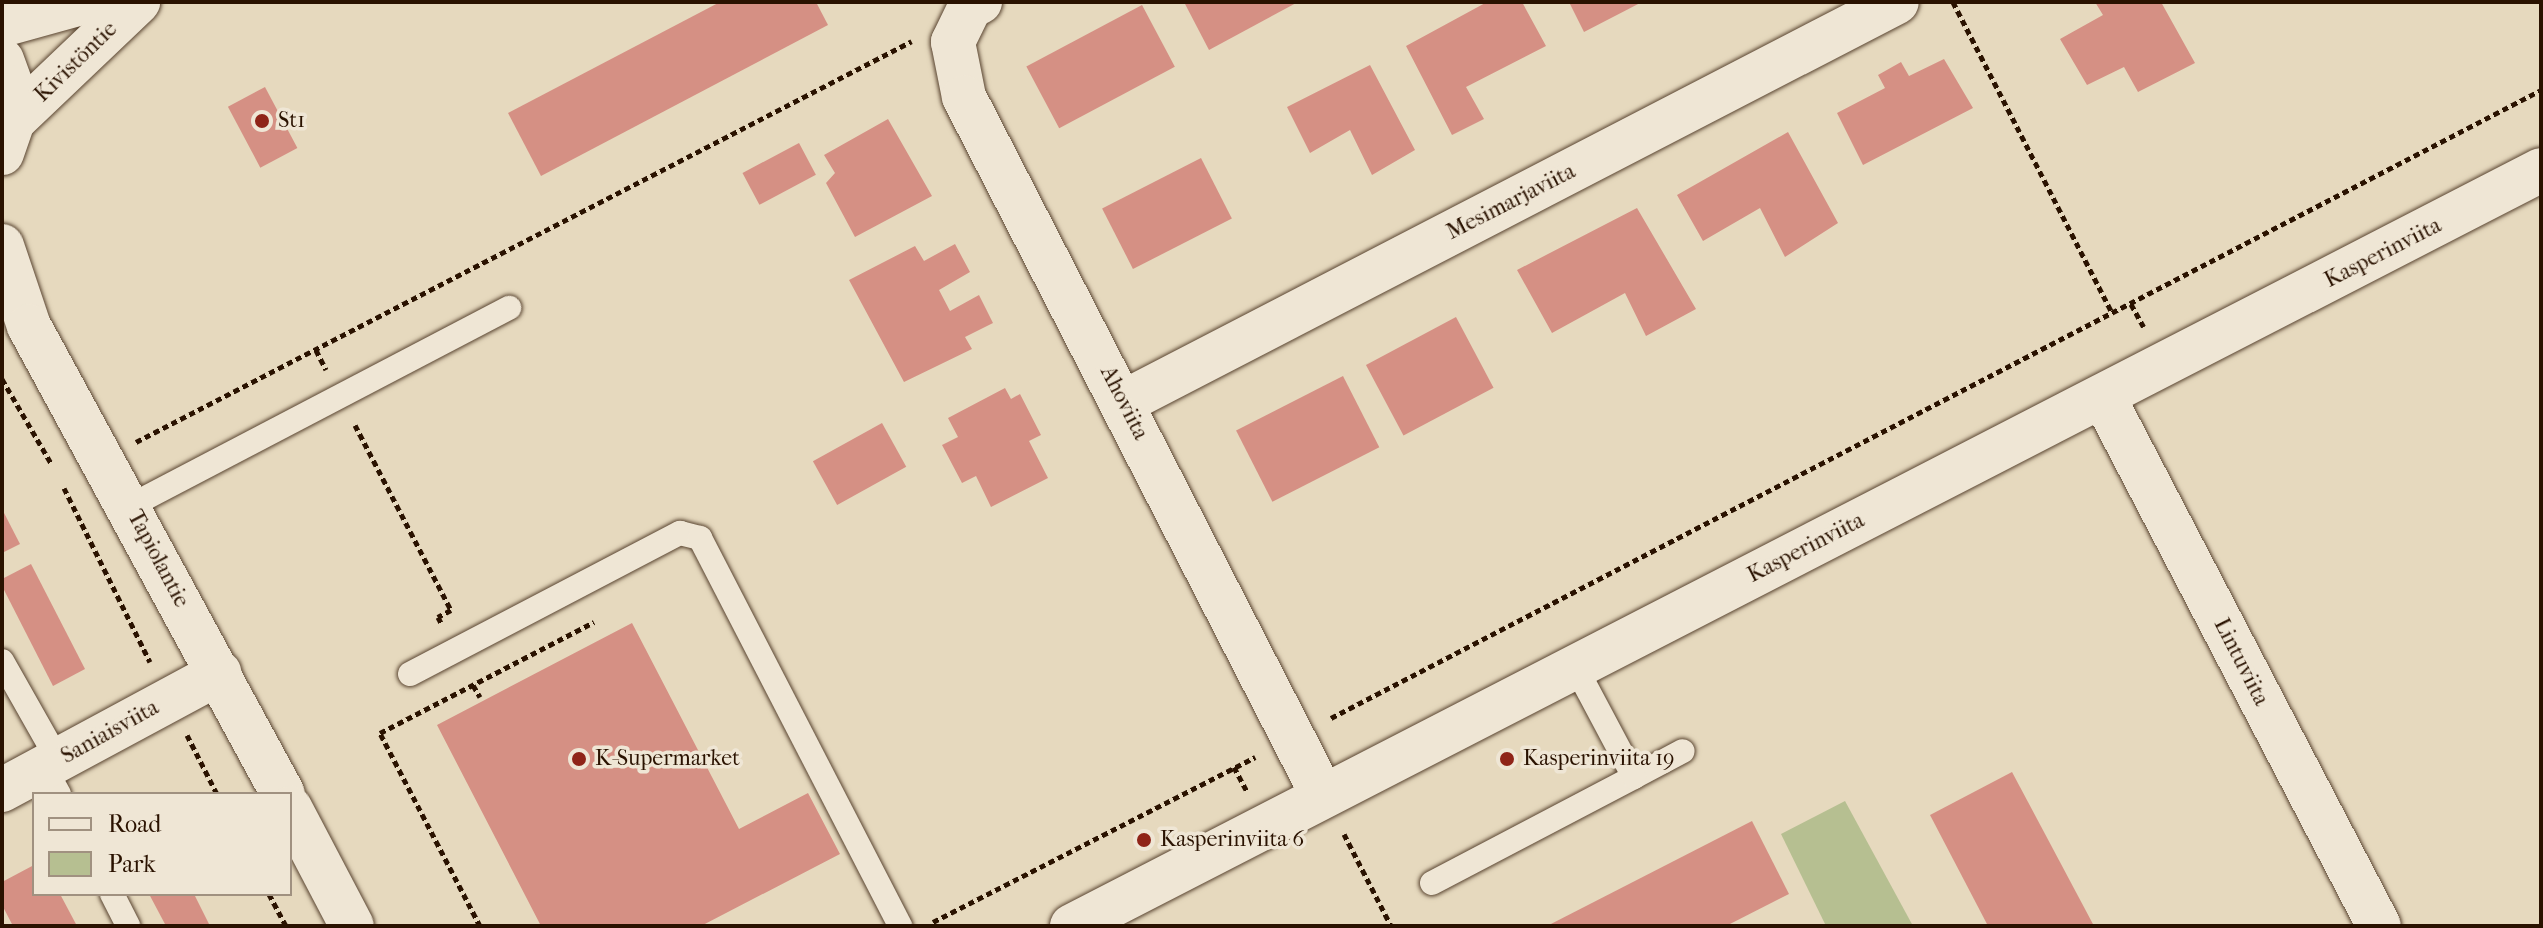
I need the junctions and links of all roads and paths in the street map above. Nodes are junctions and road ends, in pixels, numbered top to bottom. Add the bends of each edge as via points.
1 (85, 2) edge
2 (138, 2) edge
3 (1897, 2) edge
4 (1953, 2) edge
5 (968, 17) edge
6 (2, 25) edge
7 (2, 60) edge
8 (2541, 90) edge
9 (5, 145) edge
10 (2541, 170) edge
11 (2, 246) edge
12 (509, 308) dead end
13 (15, 313) edge
14 (2112, 313) junction
15 (316, 350) junction
16 (2, 379) edge
17 (340, 396) junction
18 (2104, 398) junction
19 (1124, 402) junction
20 (104, 458) junction
21 (130, 506) junction
22 (594, 622) dead end
23 (455, 650) junction
24 (2, 661) edge
25 (1574, 664) junction
26 (219, 673) junction
27 (410, 674) dead end
28 (473, 684) junction
29 (480, 697) dead end
30 (168, 700) junction
31 (1294, 737) junction
32 (1683, 751) dead end
33 (54, 774) edge
34 (1634, 777) junction
35 (2, 790) edge
36 (216, 792) edge
37 (282, 792) edge
38 (1332, 811) junction
39 (292, 812) edge
40 (1432, 883) dead end
41 (113, 896) edge
42 (270, 896) edge
43 (128, 926) edge
44 (286, 926) edge
45 (352, 926) edge
46 (480, 926) edge
47 (900, 926) edge
48 (925, 926) edge
49 (1072, 926) edge
50 (1391, 926) edge
51 (2379, 926) edge

1 - 6 street, Kivistöntie
2 - 9 street, Kivistöntie
3 - 19 street, Mesimarjaviita
4 - 14 path
5 - 15 path via 904,41
5 - 19 street, Ahoviita via 964,97
7 - 9 street via 12,87
8 - 14 path
10 - 18 street, Kasperinviita
11 - 13 street, Tapiolantie
12 - 17 lane
13 - 20 street, Tapiolantie
14 - 31 path
15 - 17 path
15 - 20 path
16 - 30 path via 60,478
17 - 21 lane
17 - 23 path via 451,610 438,617
18 - 25 street, Kasperinviita
18 - 51 street, Lintuviita
19 - 31 street, Ahoviita
20 - 21 street, Tapiolantie
21 - 26 street, Tapiolantie
22 - 28 path
23 - 27 lane
23 - 28 path
23 - 47 lane via 680,533 700,538
24 - 33 lane
25 - 34 lane
25 - 38 street, Kasperinviita
26 - 30 street, Saniaisviita
26 - 37 street, Tapiolantie
28 - 29 path
28 - 46 path via 380,733
30 - 33 street, Saniaisviita
30 - 36 path
31 - 38 street, Ahoviita
31 - 48 path
32 - 34 lane
33 - 35 street, Saniaisviita
34 - 40 lane
38 - 49 street, Kasperinviita
38 - 50 path
39 - 45 street
41 - 43 lane
42 - 44 path

